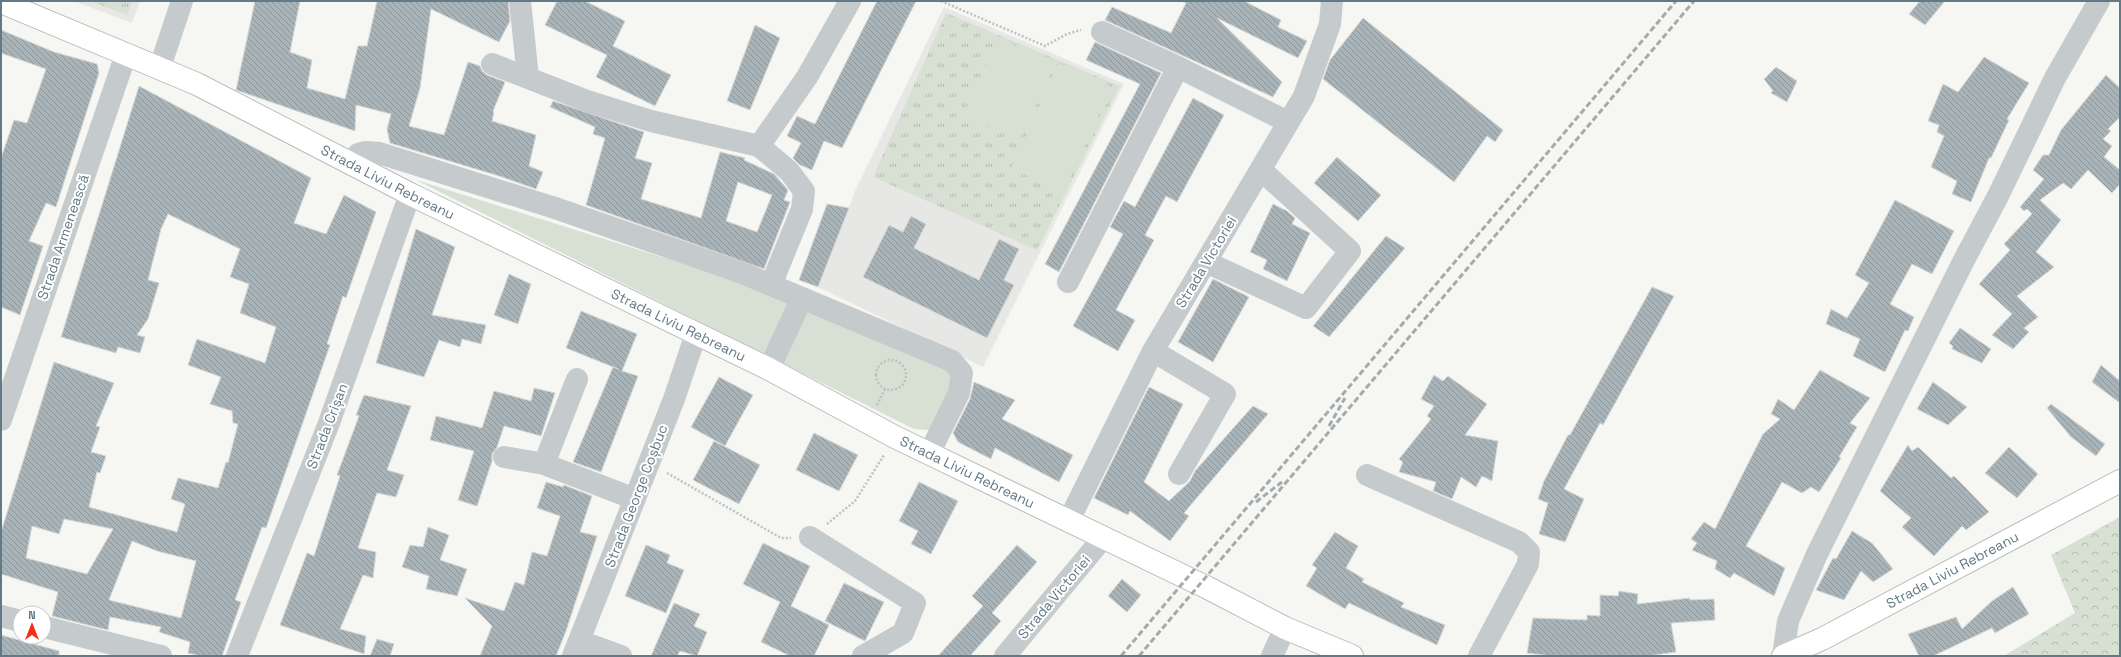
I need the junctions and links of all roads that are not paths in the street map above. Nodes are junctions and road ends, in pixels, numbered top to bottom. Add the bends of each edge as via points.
1 (182, 1) edge
2 (520, 1) edge
3 (850, 1) edge
4 (1332, 1) edge
5 (2099, 1) edge
6 (1, 2) edge
7 (1102, 32) road end
8 (126, 54) junction
9 (492, 64) dead end
10 (160, 67) junction
11 (1178, 67) junction
12 (528, 78) junction
13 (1288, 122) junction
14 (760, 146) junction
15 (352, 163) junction
16 (1261, 170) junction
17 (410, 194) junction
18 (1206, 262) junction
19 (1068, 282) dead end
20 (771, 285) junction
21 (802, 298) junction
22 (696, 334) junction
23 (1152, 351) junction
24 (769, 369) junction
25 (577, 379) dead end
26 (1, 420) edge
27 (929, 454) junction
28 (504, 457) dead end
29 (544, 464) junction
30 (1179, 474) dead end
31 (1367, 475) dead end
32 (2120, 481) edge
33 (635, 499) junction
34 (1069, 520) junction
35 (810, 537) road end
36 (1103, 538) junction
37 (1, 616) edge
38 (12, 619) edge
39 (1284, 628) junction
40 (52, 629) edge
41 (577, 648) edge
42 (161, 656) edge
43 (237, 656) edge
44 (621, 656) edge
45 (863, 656) edge
46 (1005, 656) edge
47 (1272, 656) edge
48 (1352, 656) edge
49 (1479, 656) edge
50 (1783, 656) edge

1 - 10 street
2 - 12 street
3 - 14 street via 807,77
4 - 13 street, Strada Victoriei via 1330,24 1304,96
5 - 50 street via 2055,78 1817,554 1788,622
6 - 8 main road, Strada Liviu Rebreanu
7 - 11 street
8 - 10 main road, Strada Liviu Rebreanu
8 - 26 street, Strada Armenească
9 - 12 street
10 - 15 main road, Strada Liviu Rebreanu
11 - 13 street
11 - 19 street
12 - 14 street via 587,101 651,121
13 - 16 street, Strada Victoriei
14 - 20 street via 789,171 804,191 802,209
15 - 17 main road, Strada Liviu Rebreanu
15 - 20 street via 358,154 379,153 555,208
16 - 18 street, Strada Victoriei
16 - 18 street via 1350,251 1306,308
17 - 22 main road, Strada Liviu Rebreanu
17 - 43 street, Strada Crișan via 329,423
18 - 23 street, Strada Victoriei
20 - 21 street
21 - 24 street
21 - 27 street via 952,361 962,373 959,393
22 - 24 main road, Strada Liviu Rebreanu
22 - 33 street, Strada George Coșbuc
23 - 30 street via 1225,394
23 - 34 street, Strada Victoriei
24 - 27 main road, Strada Liviu Rebreanu
25 - 29 street
27 - 34 main road, Strada Liviu Rebreanu
28 - 29 street
29 - 33 street
31 - 49 street via 1519,542 1529,552 1528,564
32 - 50 main road, Strada Liviu Rebreanu via 1822,639
33 - 41 street, Strada George Coșbuc
34 - 36 main road, Strada Liviu Rebreanu
35 - 45 street via 915,603 903,633
36 - 39 main road, Strada Liviu Rebreanu
36 - 46 street, Strada Victoriei
37 - 38 street
39 - 47 street
39 - 48 main road, Strada Liviu Rebreanu
40 - 42 street
41 - 44 street

